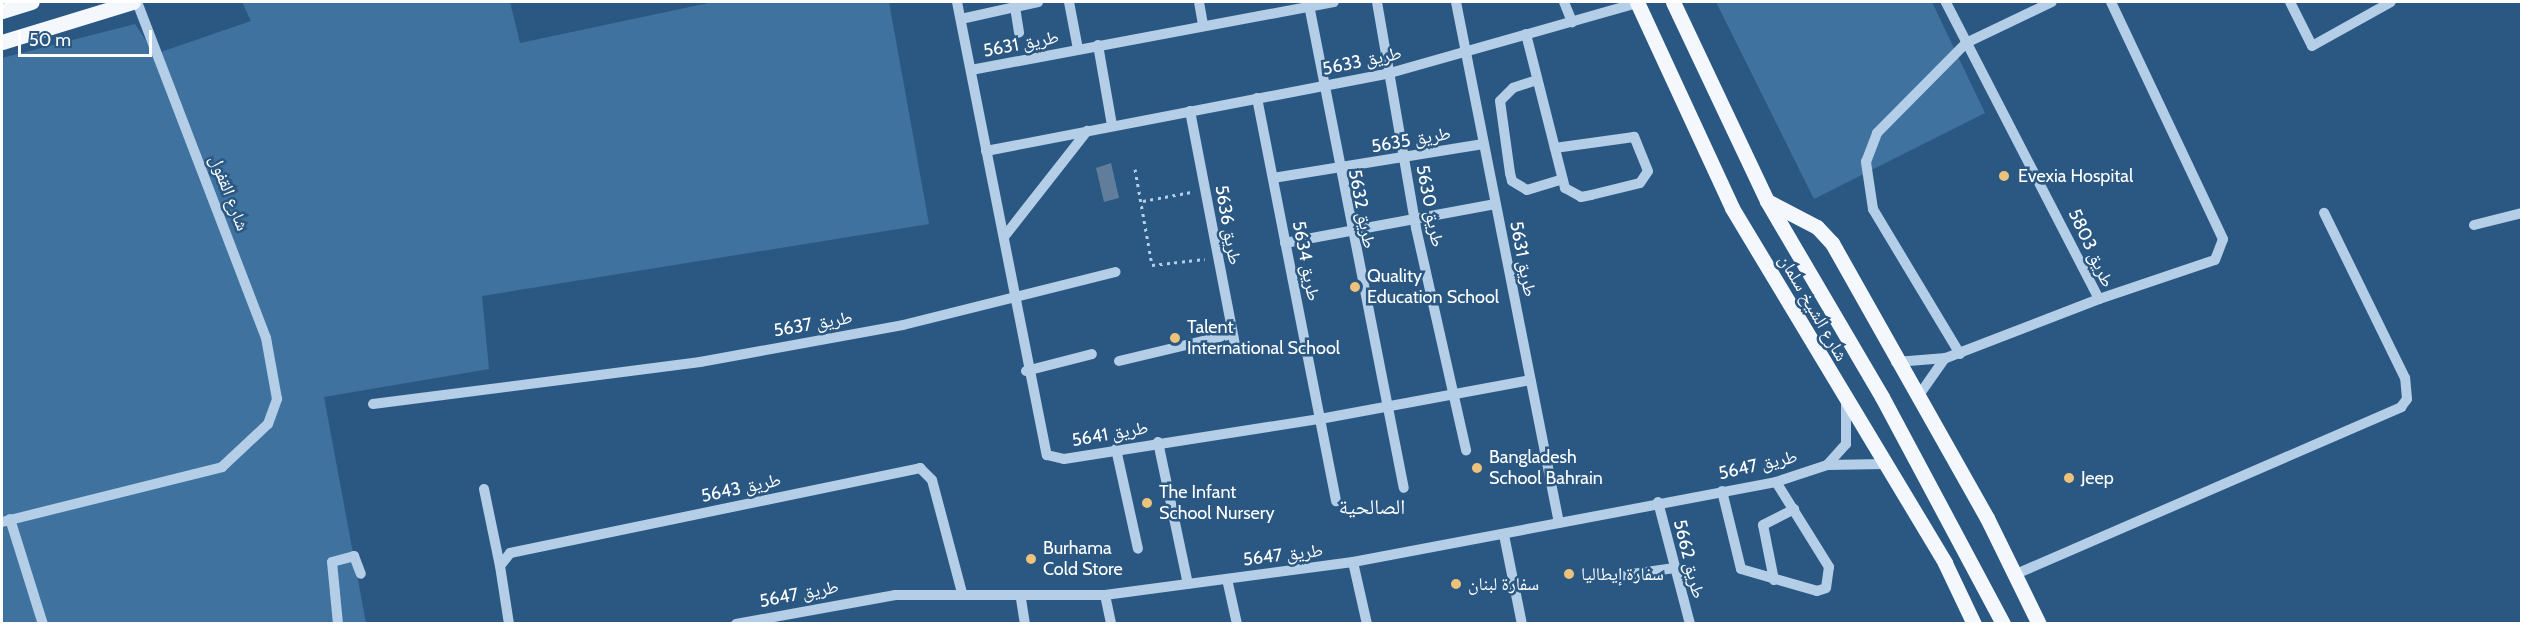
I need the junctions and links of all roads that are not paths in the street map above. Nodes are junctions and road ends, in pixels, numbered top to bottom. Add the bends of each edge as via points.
1 (32, 2) edge
2 (135, 2) edge
3 (957, 2) edge
4 (1038, 2) edge
5 (1069, 2) edge
6 (1199, 2) edge
7 (1333, 2) edge
8 (1377, 2) edge
9 (1456, 2) edge
10 (1564, 2) edge
11 (1637, 2) edge
12 (1673, 2) edge
13 (1946, 2) edge
14 (2052, 2) edge
15 (2111, 2) edge
16 (2290, 2) edge
17 (2391, 2) edge
18 (1309, 5) junction
19 (1015, 7) junction
20 (2, 11) edge
21 (961, 19) junction
22 (1572, 22) junction
23 (1203, 24) junction
24 (1019, 33) dead end
25 (1526, 34) junction
26 (2, 42) edge
27 (1966, 43) junction
28 (1098, 45) junction
29 (1078, 49) junction
30 (1466, 55) junction
31 (971, 70) junction
32 (1390, 73) junction
33 (1537, 80) junction
34 (1324, 86) junction
35 (1257, 98) junction
36 (1190, 111) junction
37 (1112, 125) junction
38 (1087, 131) junction
39 (1483, 144) junction
40 (1555, 148) junction
41 (986, 151) junction
42 (1404, 158) junction
43 (1338, 170) junction
44 (1273, 178) junction
45 (1562, 179) junction
46 (1767, 201) junction
47 (1495, 204) junction
48 (2324, 213) dead end
49 (2522, 213) edge
50 (1415, 218) junction
51 (2474, 225) dead end
52 (1349, 230) junction
53 (1004, 237) junction
54 (1285, 243) junction
55 (1115, 272) dead end
56 (1014, 295) junction
57 (2099, 299) junction
58 (1092, 354) dead end
59 (1960, 354) junction
60 (1946, 358) junction
61 (1119, 361) dead end
62 (1896, 362) junction
63 (1026, 371) junction
64 (1530, 380) junction
65 (1455, 395) junction
66 (1917, 398) junction
67 (1846, 403) junction
68 (373, 404) dead end
69 (1387, 408) junction
70 (1320, 419) junction
71 (1158, 442) junction
72 (1116, 450) junction
73 (1466, 450) dead end
74 (1884, 464) junction
75 (1827, 465) junction
76 (1776, 482) junction
77 (1404, 488) dead end
78 (484, 489) dead end
79 (1722, 491) junction
80 (1336, 501) dead end
81 (1658, 502) junction
82 (1794, 509) junction
83 (6, 520) edge
84 (1559, 523) junction
85 (1504, 535) junction
86 (1138, 549) dead end
87 (1353, 562) junction
88 (500, 566) junction
89 (1674, 568) junction
90 (361, 574) dead end
91 (2016, 574) junction
92 (1618, 576) dead end
93 (1227, 579) junction
94 (1774, 580) junction
95 (1188, 585) junction
96 (962, 593) junction
97 (1105, 595) junction
98 (1021, 599) junction
99 (43, 624) edge
100 (338, 624) edge
101 (509, 624) edge
102 (736, 624) edge
103 (1025, 624) edge
104 (1111, 624) edge
105 (1237, 624) edge
106 (1367, 624) edge
107 (1522, 624) edge
108 (1690, 624) edge
109 (1974, 624) edge
110 (2002, 624) edge
111 (2039, 624) edge

1 - 20 main road
2 - 26 main road
2 - 83 street, شارع القفول via 266,338 277,399 268,424 222,467
3 - 21 street, طريق 5641
4 - 19 street
5 - 29 street, طريق 5631
6 - 23 street
7 - 18 street, طريق 5631
8 - 32 street, طريق 5630
9 - 30 street, طريق 5631
10 - 22 street
11 - 22 street, طريق 5633
11 - 67 main road, شارع الشيخ سلمان via 1732,208
12 - 46 main road, شارع الشيخ سلمان
13 - 27 street, طريق 5803
14 - 27 street
15 - 57 street via 2223,239 2215,260
16 - 17 street via 2312,46
18 - 23 street, طريق 5631
18 - 34 street, طريق 5632
19 - 21 street
19 - 24 street
21 - 31 street, طريق 5641
22 - 25 street, طريق 5633
23 - 28 street, طريق 5631
25 - 30 street, طريق 5633
25 - 33 street
27 - 57 street, طريق 5803
27 - 59 street via 1877,133 1866,162 1873,209
28 - 29 street, طريق 5631
28 - 37 street
29 - 31 street, طريق 5631
30 - 32 street, طريق 5633
30 - 39 street, طريق 5631
31 - 41 street, طريق 5641
32 - 34 street, طريق 5633
32 - 42 street, طريق 5630
33 - 40 street
33 - 45 street via 1513,88 1500,101 1512,181 1527,190
34 - 35 street, طريق 5633
34 - 43 street, طريق 5632
35 - 36 street, طريق 5633
35 - 44 street, طريق 5634
36 - 37 street, طريق 5633
36 - 61 street, طريق 5636 via 1234,339
37 - 38 street, طريق 5633
38 - 41 street, طريق 5633
38 - 53 street
39 - 42 street, طريق 5635
39 - 47 street, طريق 5631
40 - 45 street
40 - 45 street via 1625,134 1640,142 1648,171 1640,183 1581,197 1572,194
41 - 53 street, طريق 5641
42 - 43 street, طريق 5635
42 - 50 street, طريق 5630
43 - 44 street, طريق 5635
43 - 52 street, طريق 5632
44 - 54 street, طريق 5634
46 - 62 main road via 1817,227 1832,243
46 - 110 main road, شارع الشيخ سلمان via 1882,397
47 - 50 street
47 - 64 street, طريق 5631
48 - 91 street via 2405,378 2407,399 2401,407
49 - 51 street
50 - 52 street
50 - 65 street, طريق 5630
52 - 54 street
52 - 69 street, طريق 5632
53 - 56 street, طريق 5641
54 - 70 street, طريق 5634
55 - 56 street, طريق 5637
56 - 63 street, طريق 5641
56 - 68 street, طريق 5637 via 903,325 513,390
57 - 59 street, طريق 5803
58 - 63 street
59 - 60 street, طريق 5803
60 - 62 street, طريق 5803
60 - 66 street
62 - 66 main road
63 - 72 street, طريق 5641 via 1047,455 1058,459
64 - 65 street, طريق 5641
64 - 84 street, طريق 5631
65 - 69 street, طريق 5641
65 - 73 street, طريق 5630
66 - 91 main road
67 - 74 main road, شارع الشيخ سلمان
67 - 75 street via 1846,444
69 - 70 street, طريق 5641
69 - 77 street, طريق 5632
70 - 71 street, طريق 5641
70 - 80 street, طريق 5634
71 - 72 street, طريق 5641
71 - 95 street
72 - 86 street
74 - 75 street, طريق 5647
74 - 109 main road, شارع الشيخ سلمان via 1945,562
75 - 76 street, طريق 5647
76 - 79 street, طريق 5647
76 - 82 street
78 - 88 street
79 - 81 street, طريق 5647
79 - 94 street via 1737,564 1746,573
81 - 84 street, طريق 5647
81 - 89 street, طريق 5662
82 - 94 street via 1762,525
82 - 94 street via 1829,567 1830,580 1817,591
83 - 99 street
84 - 85 street, طريق 5647
85 - 87 street, طريق 5647
85 - 107 street
87 - 93 street, طريق 5647
87 - 106 street
88 - 96 street, طريق 5643 via 510,553 920,468 932,480
88 - 101 street
89 - 92 street
89 - 108 street, طريق 5662
90 - 100 street via 354,556 332,562
91 - 111 main road
93 - 95 street, طريق 5647
93 - 105 street
95 - 97 street, طريق 5647
96 - 98 street, طريق 5647
96 - 102 street, طريق 5647 via 895,595
97 - 98 street, طريق 5647
97 - 104 street
98 - 103 street

